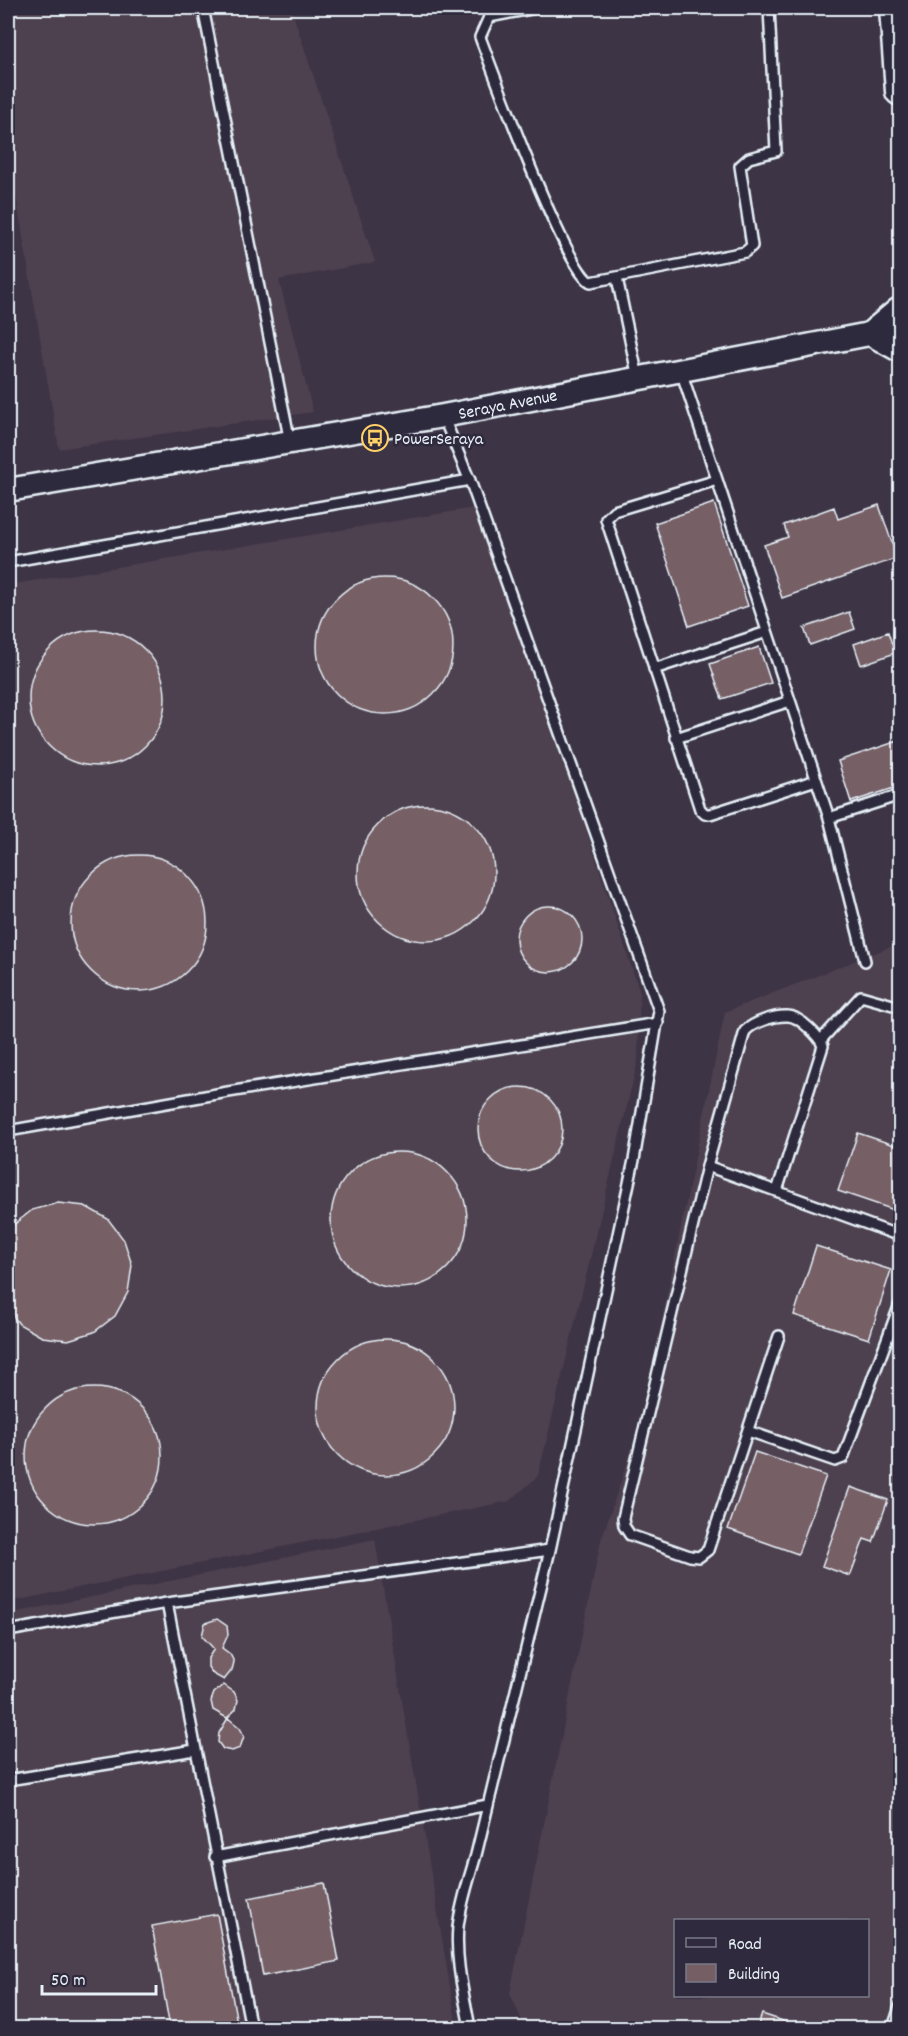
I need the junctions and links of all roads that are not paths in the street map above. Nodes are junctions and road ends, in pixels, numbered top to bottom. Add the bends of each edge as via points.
1 (203, 8) edge
2 (536, 8) edge
3 (769, 8) edge
4 (894, 8) edge
5 (900, 91) edge
6 (617, 278) junction
7 (900, 312) edge
8 (888, 331) edge
9 (900, 347) edge
10 (681, 370) junction
11 (638, 379) junction
12 (444, 416) junction
13 (290, 442) junction
14 (470, 480) junction
15 (717, 480) junction
16 (8, 490) edge
17 (8, 562) edge
18 (767, 632) junction
19 (654, 669) junction
20 (790, 701) junction
21 (676, 738) junction
22 (816, 780) junction
23 (900, 795) edge
24 (829, 818) junction
25 (866, 961) dead end
26 (900, 1007) edge
27 (658, 1023) junction
28 (821, 1040) junction
29 (8, 1131) edge
30 (707, 1166) junction
31 (777, 1191) junction
32 (900, 1236) edge
33 (900, 1304) edge
34 (779, 1336) dead end
35 (748, 1431) junction
36 (550, 1550) junction
37 (167, 1603) junction
38 (8, 1631) edge
39 (195, 1750) junction
40 (8, 1780) edge
41 (488, 1805) junction
42 (215, 1857) junction
43 (900, 2007) edge
44 (251, 2028) edge
45 (470, 2028) edge
46 (893, 2028) edge

1 - 13 lane
2 - 6 lane via 489,16 480,37 531,168 581,278 591,282
3 - 6 lane via 776,151 749,158 740,166 752,246 745,252
4 - 5 main road
6 - 11 lane
7 - 8 main road
8 - 9 main road
8 - 10 street, Seraya Avenue
10 - 11 street, Seraya Avenue
10 - 15 lane
11 - 12 street, Seraya Avenue
12 - 13 street, Seraya Avenue
12 - 14 lane
13 - 16 street, Seraya Avenue
14 - 17 lane
14 - 27 lane via 656,997
15 - 18 lane
15 - 19 lane via 607,516 606,523
18 - 19 lane
18 - 20 lane
19 - 21 lane
20 - 21 lane
20 - 22 lane
21 - 22 lane via 699,809 705,814
22 - 24 lane
23 - 24 lane
24 - 25 lane
26 - 28 lane via 861,996
27 - 29 lane
27 - 36 lane via 633,1160
28 - 30 lane via 788,1016 756,1023 745,1031
28 - 31 lane via 823,1052
30 - 31 lane
30 - 35 lane via 623,1518 626,1531 635,1538 690,1556 704,1554 710,1547
31 - 32 lane
33 - 35 lane via 843,1458 835,1461
34 - 35 lane
36 - 37 lane
36 - 41 lane
37 - 38 lane
37 - 39 lane
39 - 40 lane
39 - 42 lane
41 - 42 lane
41 - 45 lane via 458,1928 459,1964
42 - 44 lane
43 - 46 lane

